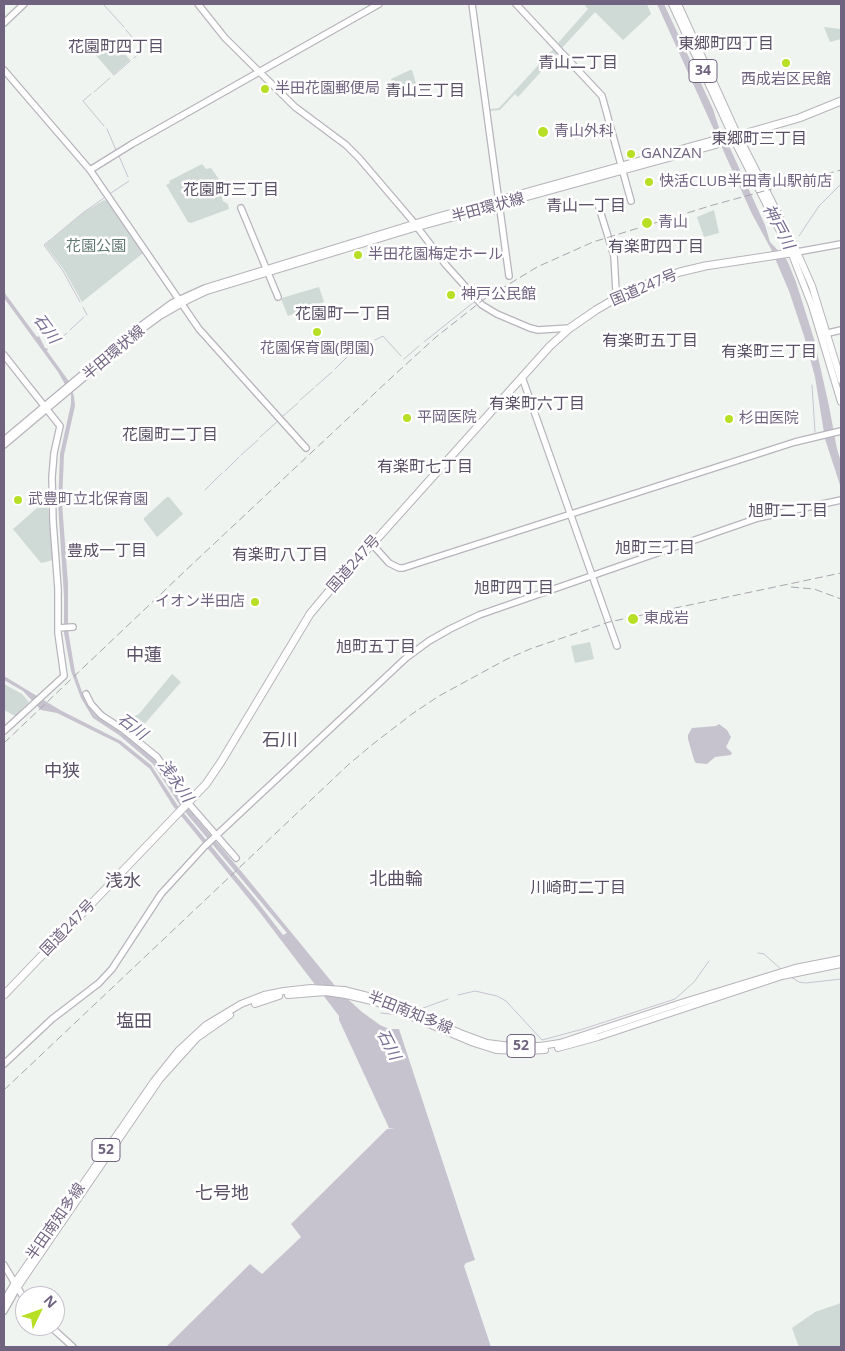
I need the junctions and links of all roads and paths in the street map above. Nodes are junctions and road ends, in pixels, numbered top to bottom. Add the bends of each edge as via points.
1 (24, 4) edge
2 (198, 4) edge
3 (379, 4) edge
4 (472, 4) edge
5 (516, 4) edge
6 (676, 4) edge
7 (4, 23) edge
8 (4, 70) edge
9 (259, 72) junction
10 (841, 102) edge
11 (736, 137) junction
12 (622, 168) junction
13 (90, 170) junction
14 (631, 201) dead end
15 (499, 202) junction
16 (598, 204) dead end
17 (241, 208) dead end
18 (416, 225) junction
19 (841, 244) edge
20 (791, 252) junction
21 (268, 270) junction
22 (509, 276) dead end
23 (278, 297) dead end
24 (618, 297) junction
25 (180, 301) junction
26 (570, 328) junction
27 (841, 330) edge
28 (824, 334) junction
29 (4, 355) edge
30 (522, 377) junction
31 (841, 380) edge
32 (841, 402) edge
33 (46, 407) junction
34 (839, 432) edge
35 (4, 440) edge
36 (4, 445) edge
37 (306, 448) dead end
38 (841, 500) edge
39 (571, 515) junction
40 (372, 544) junction
41 (593, 576) junction
42 (73, 627) dead end
43 (60, 628) junction
44 (617, 646) dead end
45 (86, 694) dead end
46 (4, 731) edge
47 (187, 804) junction
48 (216, 836) junction
49 (236, 858) dead end
50 (841, 959) edge
51 (841, 964) edge
52 (4, 995) edge
53 (208, 1027) junction
54 (4, 1064) edge
55 (4, 1265) edge
56 (15, 1286) junction
57 (4, 1301) edge
58 (4, 1311) edge
59 (61, 1336) edge
60 (73, 1347) edge

1 - 7 street
2 - 9 street via 225,38
3 - 9 street
4 - 15 street
5 - 12 street via 602,96
6 - 11 main road, 34
8 - 13 street
9 - 13 street
9 - 18 street via 295,107 346,145
10 - 11 highway
11 - 12 street, 半田環状線
11 - 20 highway
12 - 14 street
12 - 15 street, 半田環状線
13 - 25 street
15 - 18 street, 半田環状線
15 - 22 street
16 - 24 street via 614,256
17 - 21 street
18 - 21 street, 半田環状線
18 - 26 street via 455,275 489,311 538,330
19 - 20 street
20 - 24 highway, 国道247号 via 680,272
20 - 28 main road via 812,286
21 - 23 street
21 - 25 street, 半田環状線
24 - 26 highway, 国道247号
25 - 33 street, 半田環状線
25 - 37 street via 199,329
26 - 30 highway, 国道247号
27 - 28 street
28 - 31 main road
28 - 32 main road
29 - 33 street
30 - 39 street
30 - 40 highway, 国道247号
33 - 35 street, 半田環状線
33 - 36 street, 半田環状線
33 - 43 street via 60,426 52,477
34 - 39 street via 796,442
38 - 41 street via 758,518
39 - 40 street via 403,568 389,563
39 - 41 street
40 - 47 highway, 国道247号 via 310,614 221,762
41 - 44 street
41 - 48 street via 479,615 429,641 399,664
42 - 43 street
43 - 46 street via 64,676
45 - 47 street via 90,704 101,715 157,757
47 - 48 street
47 - 52 highway, 国道247号
48 - 49 street
48 - 54 street via 161,894 103,979 52,1019
50 - 53 main road, 半田南知多線 / 52 via 795,968 569,1040 540,1046 487,1043 387,1001 326,988 264,996 241,1004
51 - 53 main road, 半田南知多線 / 52 via 782,976 598,1037 536,1051 496,1050 474,1044 376,1002 326,992 258,1002
53 - 56 main road, 半田南知多線 / 52 via 160,1079
55 - 56 street
56 - 57 street
56 - 58 street
59 - 60 street

